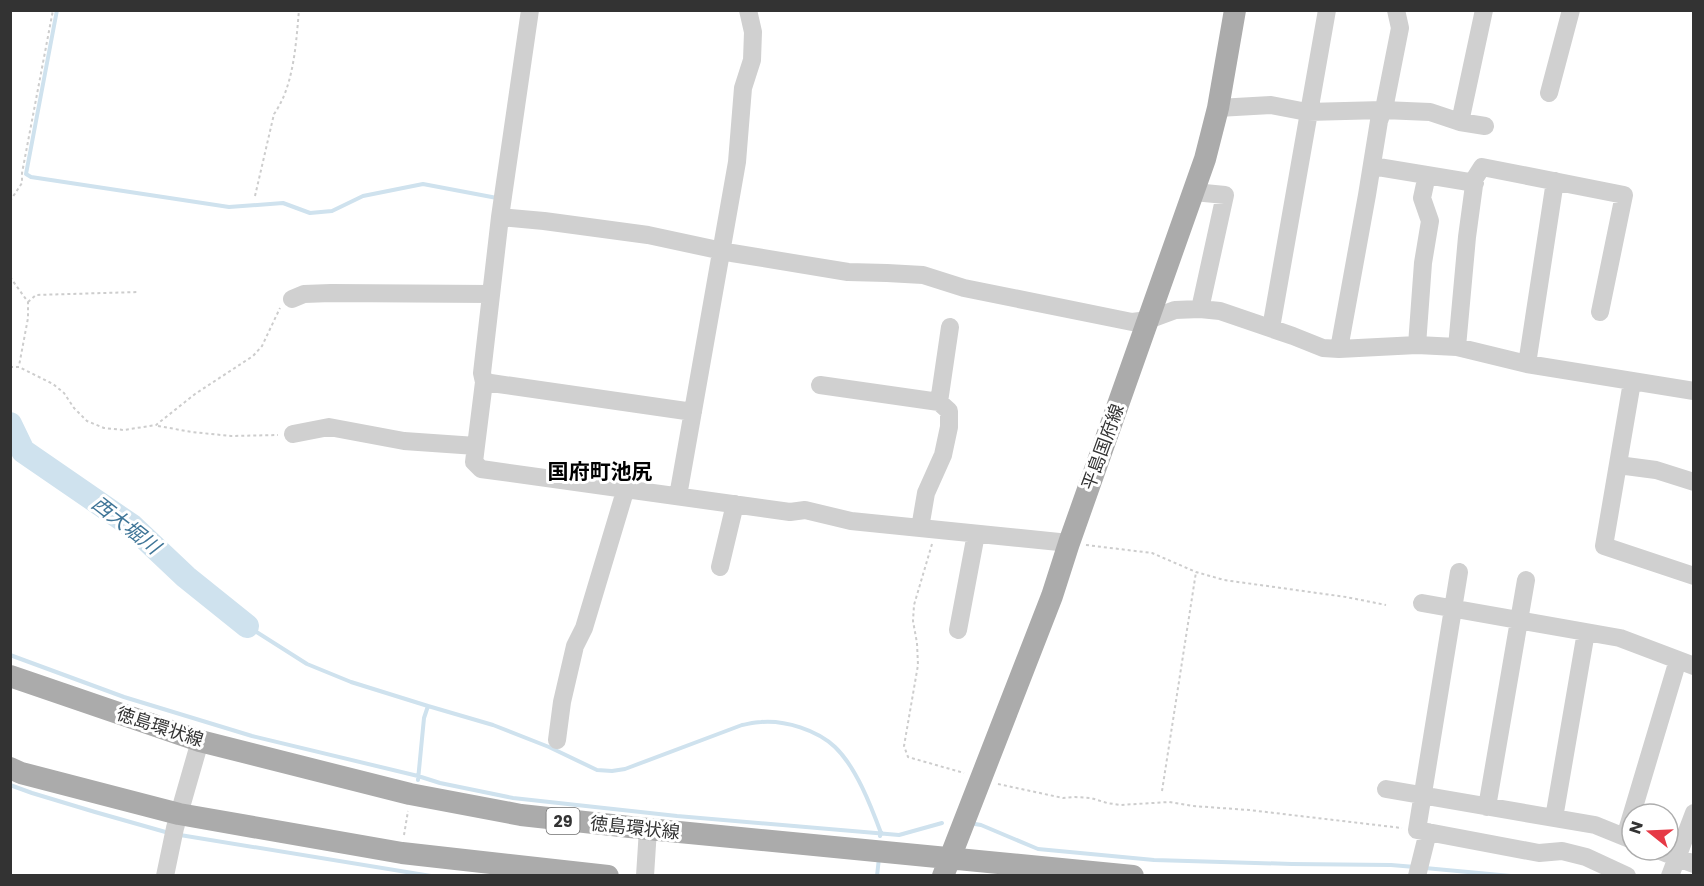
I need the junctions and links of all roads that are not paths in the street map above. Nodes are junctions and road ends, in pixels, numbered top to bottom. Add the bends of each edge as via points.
1 (530, 10) edge
2 (748, 10) edge
3 (1235, 10) edge
4 (1328, 10) edge
5 (1396, 10) edge
6 (1484, 10) edge
7 (1571, 10) edge
8 (1550, 93) dead end
9 (1218, 108) junction
10 (1383, 110) junction
11 (1310, 112) junction
12 (1460, 122) junction
13 (1485, 126) dead end
14 (1372, 166) junction
15 (1427, 176) junction
16 (1555, 181) junction
17 (1475, 183) junction
18 (1194, 192) junction
19 (500, 217) junction
20 (721, 250) junction
21 (491, 294) junction
22 (292, 299) road end
23 (1200, 309) junction
24 (1600, 312) dead end
25 (1148, 320) junction
26 (950, 327) dead end
27 (1271, 328) junction
28 (1417, 345) junction
29 (1457, 347) junction
30 (1339, 349) junction
31 (1527, 364) junction
32 (484, 382) junction
33 (1632, 382) junction
34 (820, 385) dead end
35 (1694, 391) edge
36 (939, 402) junction
37 (693, 412) junction
38 (293, 434) road end
39 (476, 446) junction
40 (1618, 465) junction
41 (1694, 482) edge
42 (626, 488) junction
43 (678, 496) junction
44 (735, 504) junction
45 (927, 529) junction
46 (976, 534) junction
47 (1069, 543) junction
48 (720, 567) dead end
49 (1459, 572) dead end
50 (1694, 576) edge
51 (1526, 580) dead end
52 (1422, 603) dead end
53 (1452, 609) junction
54 (1518, 620) junction
55 (958, 630) dead end
56 (1586, 632) junction
57 (1686, 663) edge
58 (10, 676) edge
59 (557, 740) dead end
60 (200, 741) junction
61 (10, 768) edge
62 (1386, 789) dead end
63 (1422, 795) junction
64 (1640, 802) edge
65 (1487, 807) junction
66 (1694, 813) edge
67 (1554, 818) junction
68 (175, 827) junction
69 (648, 829) junction
70 (1423, 831) junction
71 (1620, 835) edge
72 (1685, 860) edge
73 (946, 866) edge
74 (1418, 871) edge
75 (165, 876) edge
76 (608, 876) edge
77 (645, 876) edge
78 (1132, 876) edge
79 (1627, 876) edge
80 (1670, 876) edge

1 - 19 street
2 - 20 street via 753,32 752,60 743,88 737,162
3 - 9 main road, 平島国府線
4 - 11 street
5 - 10 street via 1400,28
6 - 12 street
7 - 8 street
9 - 11 street via 1271,105
9 - 18 main road, 平島国府線
10 - 11 street
10 - 12 street via 1430,112
10 - 14 street
11 - 27 street
12 - 13 street
14 - 15 street
14 - 30 street
15 - 17 street
15 - 28 street via 1422,198 1430,221
16 - 17 street via 1482,167
16 - 24 street via 1624,195
16 - 31 street
17 - 29 street
18 - 23 street via 1225,195
18 - 25 main road, 平島国府線
19 - 20 street via 648,235
19 - 21 street
20 - 25 street via 848,272 923,275 964,288 1102,316
20 - 37 street
21 - 22 street via 331,293 304,294
21 - 32 street
23 - 25 street via 1175,310
23 - 27 street via 1220,311
25 - 47 main road, 平島国府線
26 - 36 street
27 - 30 street via 1323,348
28 - 29 street
28 - 30 street
29 - 31 street
31 - 33 street
32 - 37 street
32 - 39 street
33 - 35 street
33 - 40 street
34 - 36 street
36 - 45 street via 949,411 949,427 943,455 926,493
37 - 43 street
38 - 39 street via 329,428 404,441
39 - 42 street via 474,462 481,469
40 - 41 street via 1656,470
40 - 50 street via 1604,546
42 - 43 street
42 - 59 street via 584,628 575,646
43 - 44 street
44 - 45 street via 790,512 805,510
44 - 48 street
45 - 46 street
46 - 47 street
46 - 55 street via 969,613
47 - 73 main road, 平島国府線
49 - 53 street
51 - 54 street
52 - 53 street
53 - 54 street
53 - 63 street
54 - 56 street
54 - 65 street
56 - 57 street via 1620,638
56 - 67 street
57 - 64 street
58 - 60 main road, 徳島環状線 / 29
60 - 68 street
60 - 69 main road, 徳島環状線 / 29 via 410,794 521,815
61 - 68 main road
62 - 63 street
63 - 65 street
63 - 70 street
65 - 67 street
66 - 72 street
67 - 71 street via 1595,825
68 - 75 street
68 - 76 main road
69 - 73 main road, 徳島環状線 / 29
69 - 77 street
70 - 74 street
70 - 79 street via 1539,853 1562,851 1586,857
72 - 80 street
73 - 78 main road, 徳島環状線 / 29

